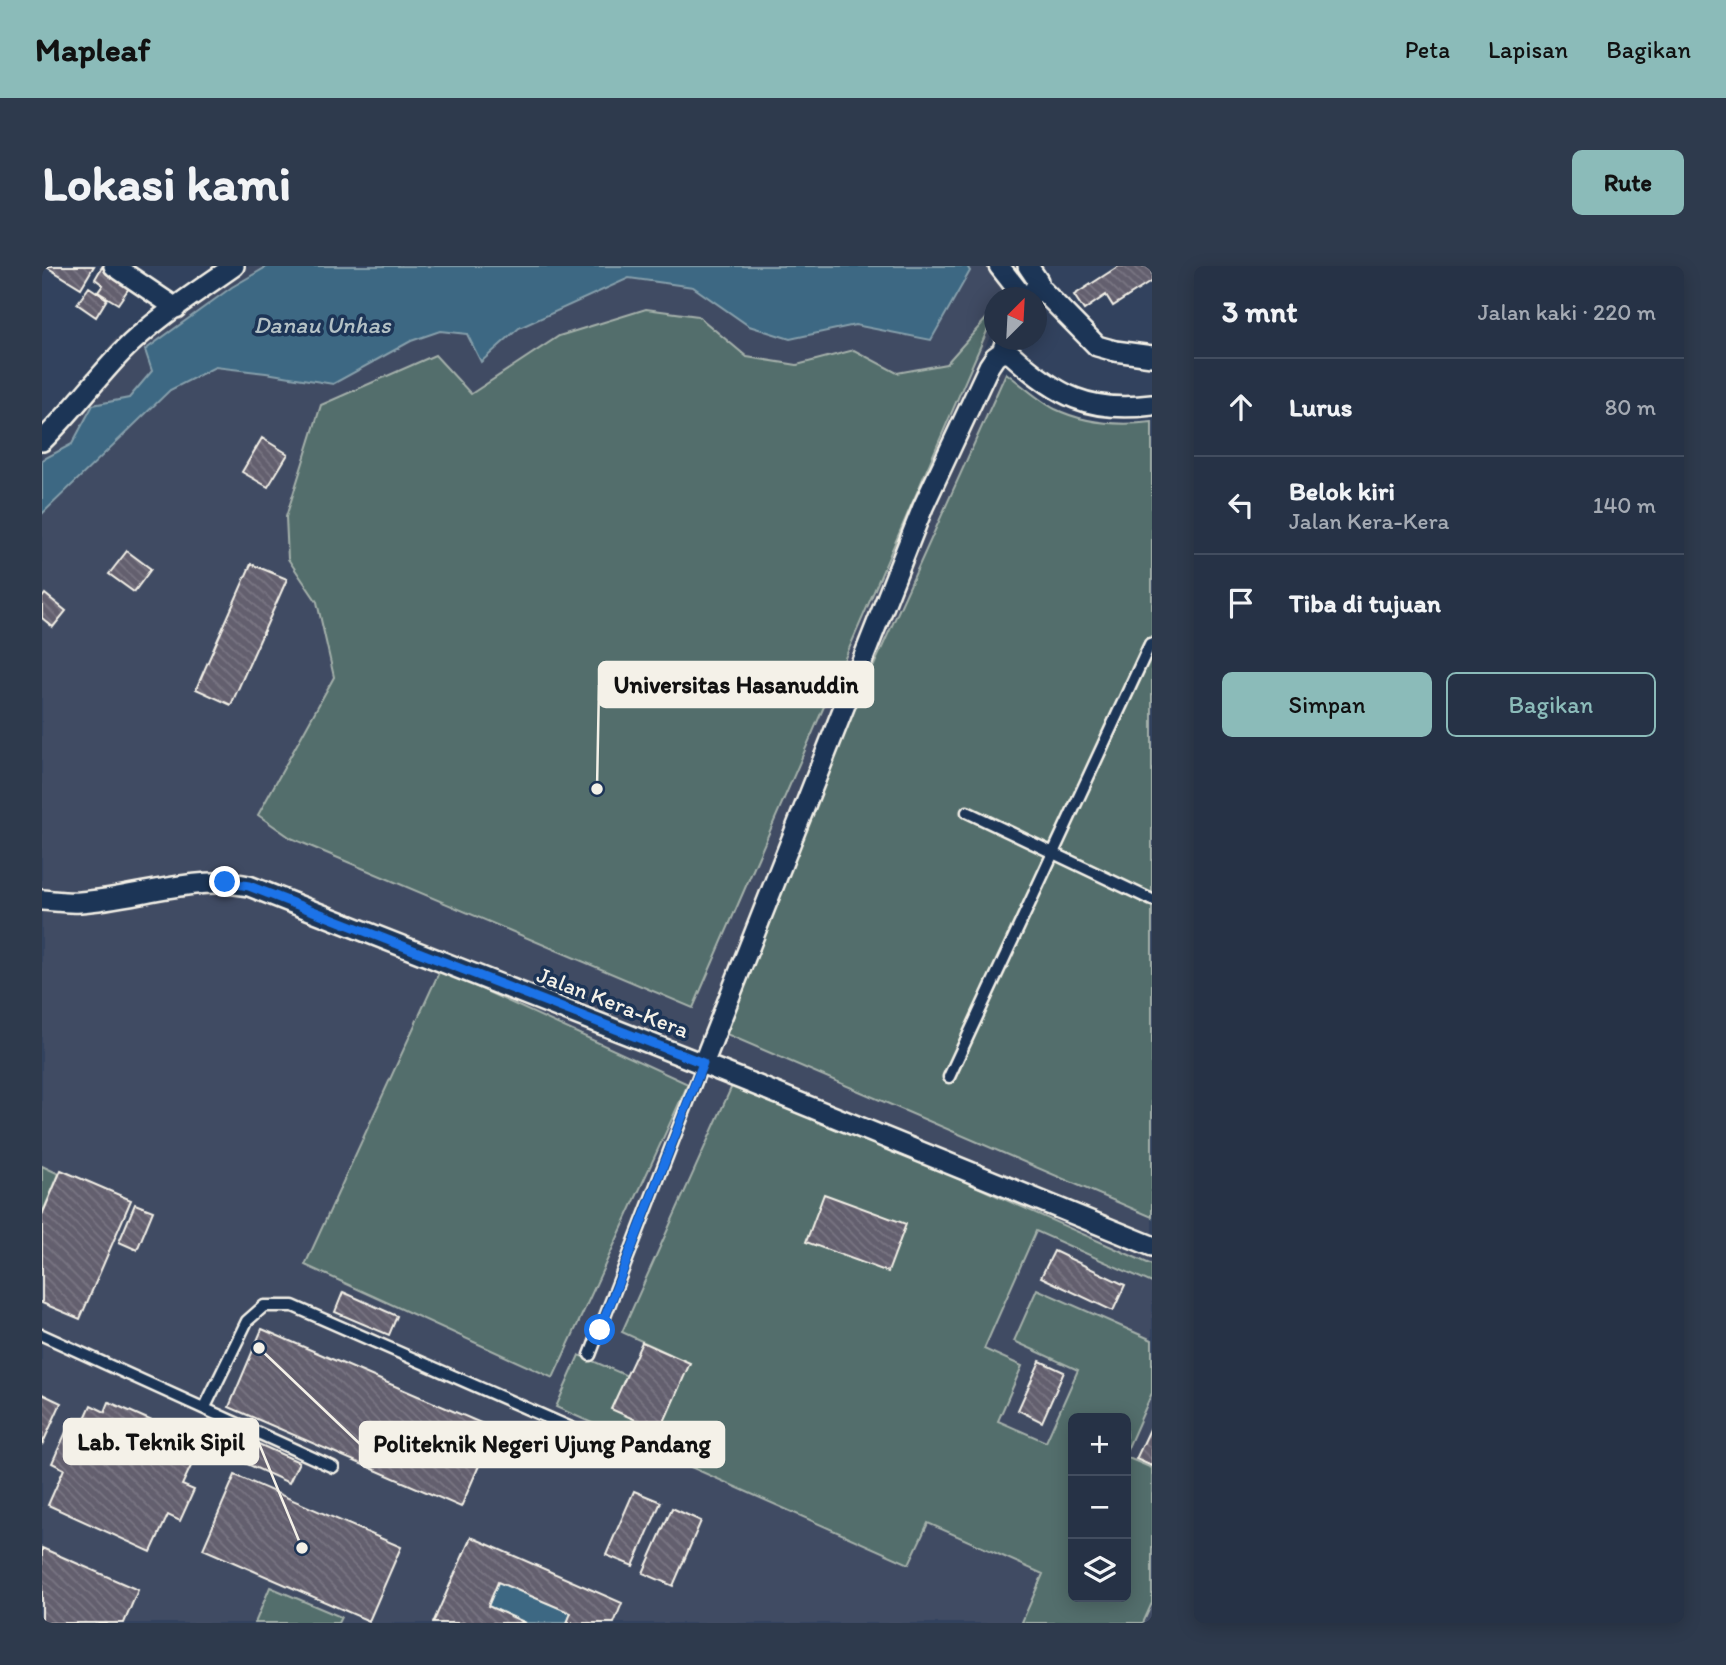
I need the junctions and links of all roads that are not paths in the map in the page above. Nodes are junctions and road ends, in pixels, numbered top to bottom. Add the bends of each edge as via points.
1 (114, 266) edge
2 (234, 266) edge
3 (999, 266) edge
4 (1028, 266) edge
5 (1023, 287) edge
6 (1034, 287) edge
7 (1047, 307) edge
8 (176, 308) junction
9 (1001, 350) edge
10 (1008, 350) edge
11 (1152, 356) edge
12 (1152, 405) edge
13 (42, 441) edge
14 (1150, 644) dead end
15 (967, 812) dead end
16 (1052, 853) junction
17 (42, 900) edge
18 (1152, 900) edge
19 (703, 1063) junction
20 (949, 1077) dead end
21 (1152, 1246) edge
22 (42, 1335) edge
23 (590, 1356) dead end
24 (205, 1407) junction
25 (592, 1437) dead end
26 (333, 1467) dead end

1 - 8 street
2 - 8 street
3 - 5 street
4 - 6 street via 1037,278
7 - 11 street via 1097,346
8 - 13 street via 123,351
9 - 19 street via 923,507
10 - 12 street via 1060,393 1087,404
14 - 16 lane
15 - 16 lane
16 - 18 lane
16 - 20 lane
17 - 19 street, Jalan Kera-Kera via 80,902 186,884 249,886
19 - 21 street, Jalan Kera-Kera
19 - 23 lane
22 - 24 lane
24 - 25 lane via 247,1321 264,1306 293,1306
24 - 26 lane

